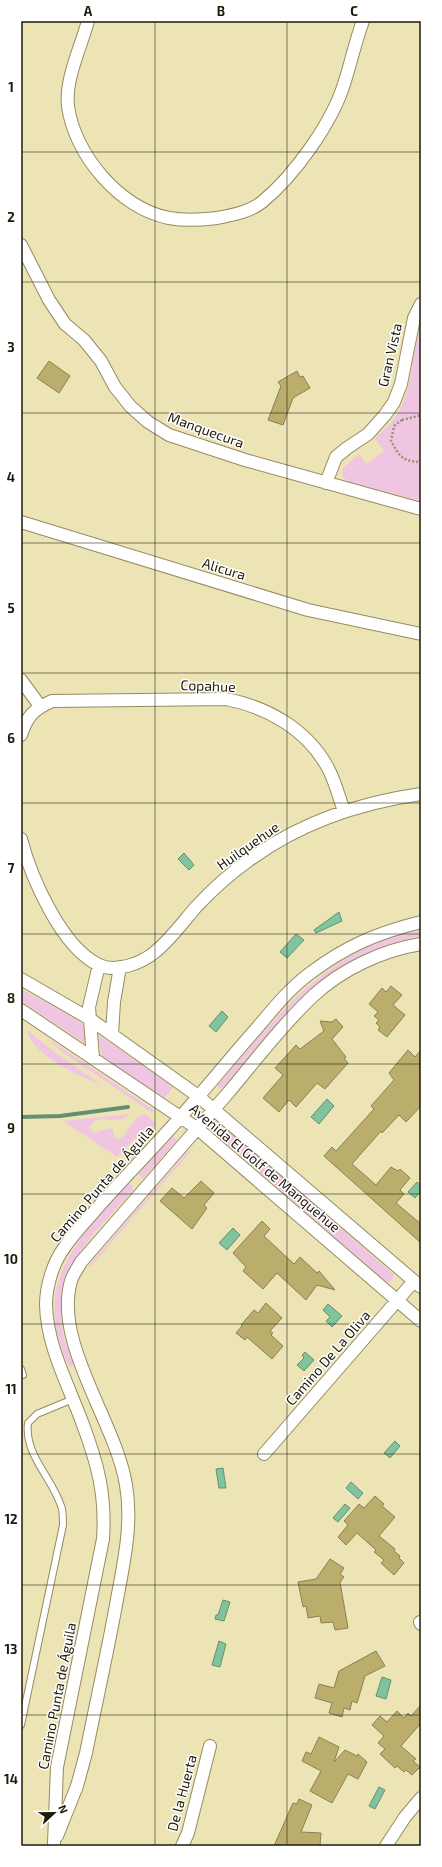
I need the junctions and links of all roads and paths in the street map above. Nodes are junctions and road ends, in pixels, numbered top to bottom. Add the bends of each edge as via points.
1 (88, 21) edge
2 (363, 21) edge
3 (21, 246) edge
4 (421, 304) edge
5 (389, 410) junction
6 (421, 414) edge
7 (402, 420) junction
8 (421, 462) edge
9 (326, 483) junction
10 (421, 509) edge
11 (21, 522) edge
12 (421, 634) edge
13 (21, 680) edge
14 (40, 706) junction
15 (21, 735) edge
16 (421, 794) edge
17 (344, 811) junction
18 (21, 839) edge
19 (421, 922) edge
20 (421, 944) edge
21 (100, 965) junction
22 (120, 967) junction
23 (21, 979) edge
24 (21, 1010) edge
25 (90, 1019) junction
26 (112, 1034) junction
27 (93, 1058) junction
28 (198, 1096) junction
29 (214, 1109) junction
30 (180, 1116) junction
31 (198, 1129) junction
32 (417, 1284) edge
33 (398, 1301) junction
34 (421, 1321) edge
35 (73, 1399) junction
36 (264, 1454) dead end
37 (21, 1726) edge
38 (210, 1746) dead end
39 (57, 1768) junction
40 (76, 1786) junction
41 (421, 1798) edge
42 (56, 1845) edge
43 (182, 1846) edge
44 (386, 1846) edge

1 - 2 street via 70,77 68,105 74,132 87,156 109,184 137,206 168,218 200,220 236,215 260,203 283,182 316,142 344,85 354,44
3 - 9 street, Manquecura via 49,300 65,324 84,340 101,361 115,387 131,407 148,422 169,435
4 - 5 street, Gran Vista via 414,318 401,384
5 - 7 path
5 - 9 street, Gran Vista via 368,434 336,457
6 - 7 path
7 - 8 path via 394,426 391,441 398,453 408,462
9 - 10 street, Manquecura
11 - 12 street, Alicura via 308,610
13 - 14 street
14 - 15 street via 32,714
14 - 17 street, Copahue via 52,701 68,700 226,699 247,703 293,727 312,746 328,767
16 - 17 street, Huilquehue
17 - 22 street, Huilquehue via 300,829 252,858 214,889 155,952 140,961
18 - 21 street via 38,886 69,940 83,954
19 - 28 street, Camino Punta de Águila via 362,940 307,975 284,997
20 - 29 street, Camino Punta de Águila via 406,946 377,957 346,973 314,995
21 - 22 street, Huilquehue
21 - 25 street via 89,1007
22 - 26 street
23 - 25 street, Avenida El Golf de Manquehue
24 - 27 street, Avenida El Golf de Manquehue
25 - 26 street, Avenida El Golf de Manquehue
25 - 27 street
26 - 28 street, Avenida El Golf de Manquehue
27 - 30 street, Avenida El Golf de Manquehue
28 - 29 street, Avenida El Golf de Manquehue
28 - 30 street, Camino Punta de Águila
29 - 31 street, Camino Punta de Águila
29 - 32 street, Avenida El Golf de Manquehue
30 - 31 street, Avenida El Golf de Manquehue
30 - 35 street, Camino Punta de Águila via 72,1237 52,1271 46,1303 49,1333
31 - 33 street, Avenida El Golf de Manquehue
31 - 40 street, Camino Punta de Águila via 81,1262 72,1280 68,1299 68,1322 73,1344 120,1458 128,1504 127,1543 120,1583 86,1753
32 - 33 street, Camino De La Oliva
33 - 34 street, Avenida El Golf de Manquehue
33 - 36 street, Camino De La Oliva
35 - 37 lane via 37,1414 28,1423 28,1442 56,1495 62,1510 63,1525
35 - 39 street, Camino Punta de Águila via 98,1469 105,1516 103,1539
38 - 43 street, De la Huerta via 188,1833
39 - 40 street via 64,1782
39 - 42 street, Camino Punta de Águila
40 - 42 street, Camino Punta de Águila
41 - 44 street via 405,1816

